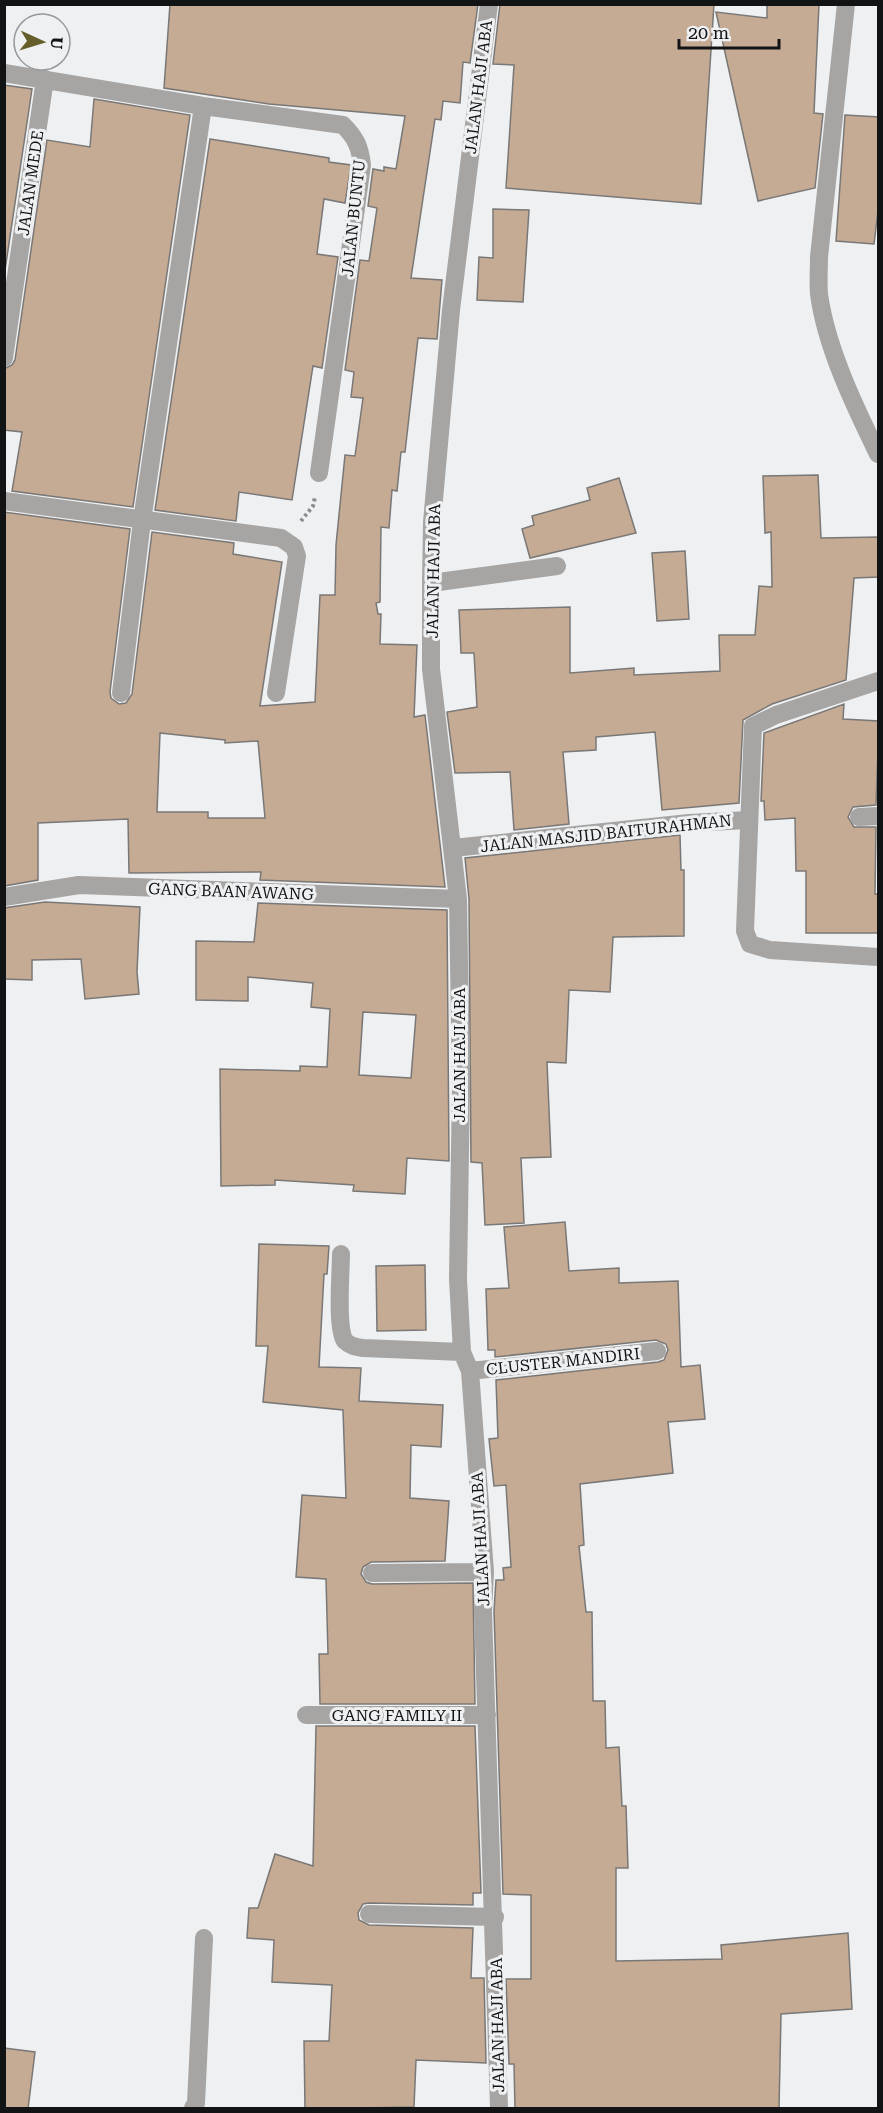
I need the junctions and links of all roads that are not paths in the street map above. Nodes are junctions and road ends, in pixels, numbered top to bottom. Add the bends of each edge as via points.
1 (489, 4) edge
2 (846, 4) edge
3 (4, 73) edge
4 (45, 79) junction
5 (203, 106) junction
6 (4, 358) edge
7 (879, 454) edge
8 (319, 473) road end
9 (4, 501) edge
10 (142, 520) junction
11 (557, 566) dead end
12 (431, 584) junction
13 (879, 681) edge
14 (121, 693) dead end
15 (276, 693) dead end
16 (879, 816) edge
17 (859, 817) dead end
18 (747, 820) junction
19 (453, 848) junction
20 (4, 897) edge
21 (458, 899) junction
22 (879, 957) edge
23 (341, 1254) dead end
24 (657, 1351) dead end
25 (462, 1352) junction
26 (470, 1371) junction
27 (484, 1572) junction
28 (372, 1573) dead end
29 (306, 1715) dead end
30 (487, 1715) junction
31 (369, 1914) dead end
32 (495, 1917) junction
33 (204, 1938) dead end
34 (193, 2109) edge
35 (499, 2109) edge

1 - 12 street, JALAN HAJI ABA via 451,310 432,522
2 - 7 street via 819,257 819,293 826,327 857,411
3 - 4 street, JALAN BUNTU
4 - 5 street, JALAN BUNTU
4 - 6 street, JALAN MEDE
5 - 8 street, JALAN BUNTU via 343,125 359,145 362,165
5 - 10 street
9 - 10 street
10 - 14 street
10 - 15 street via 285,540 294,547 297,556
11 - 12 street
12 - 19 street, JALAN HAJI ABA via 431,669
13 - 18 street, JALAN MASJID BAITURAHMAN via 753,726
16 - 17 street
18 - 19 street, JALAN MASJID BAITURAHMAN
18 - 22 street via 745,931 750,944 770,950
19 - 21 street, JALAN HAJI ABA
20 - 21 street, GANG BAAN AWANG via 79,885
21 - 25 street, JALAN HAJI ABA via 458,1247
23 - 25 street via 341,1326 345,1340 363,1348
24 - 26 street, CLUSTER MANDIRI
25 - 26 street, JALAN HAJI ABA
26 - 27 street, JALAN HAJI ABA
27 - 28 street
27 - 30 street, JALAN HAJI ABA
29 - 30 street, GANG FAMILY II
30 - 32 street, JALAN HAJI ABA
31 - 32 street
32 - 35 street, JALAN HAJI ABA
33 - 34 street

